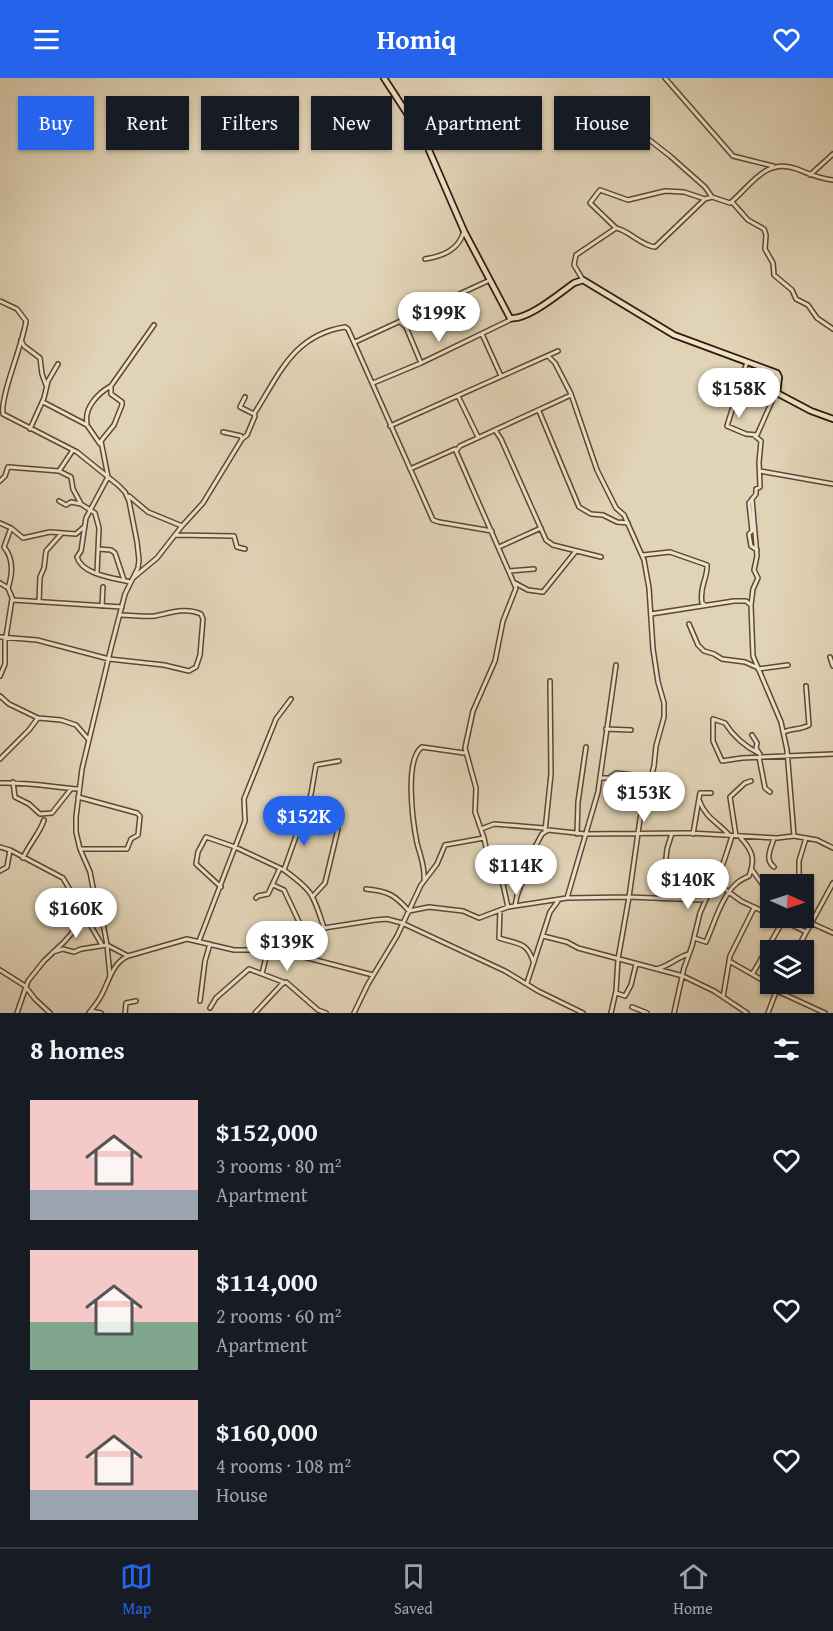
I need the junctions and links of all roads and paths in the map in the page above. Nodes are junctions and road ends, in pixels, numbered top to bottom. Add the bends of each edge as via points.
1 (384, 78) edge
2 (665, 78) edge
3 (650, 140) edge
4 (833, 154) edge
5 (776, 166) junction
6 (810, 175) junction
7 (833, 180) edge
8 (712, 197) junction
9 (705, 199) junction
10 (732, 202) junction
11 (616, 228) junction
12 (464, 231) junction
13 (425, 259) dead end
14 (490, 280) junction
15 (583, 280) junction
16 (0, 301) edge
17 (512, 319) junction
18 (399, 322) junction
19 (154, 325) dead end
20 (833, 329) edge
21 (482, 334) junction
22 (21, 340) junction
23 (355, 343) junction
24 (558, 351) dead end
25 (548, 356) junction
26 (747, 362) junction
27 (422, 363) junction
28 (58, 364) dead end
29 (501, 376) junction
30 (373, 383) junction
31 (46, 385) junction
32 (111, 386) junction
33 (776, 392) junction
34 (571, 394) junction
35 (458, 396) junction
36 (244, 397) dead end
37 (43, 402) junction
38 (538, 411) junction
39 (254, 414) junction
40 (8, 417) junction
41 (0, 420) edge
42 (832, 420) edge
43 (87, 425) junction
44 (390, 426) junction
45 (30, 429) junction
46 (495, 430) junction
47 (223, 432) dead end
48 (755, 436) junction
49 (478, 437) junction
50 (242, 439) junction
51 (101, 446) junction
52 (456, 448) junction
53 (73, 450) junction
54 (410, 469) junction
55 (59, 471) junction
56 (760, 471) junction
57 (108, 477) junction
58 (0, 481) edge
59 (833, 484) edge
60 (126, 494) junction
61 (752, 497) junction
62 (60, 501) dead end
63 (80, 503) junction
64 (91, 509) junction
65 (0, 523) edge
66 (627, 524) junction
67 (85, 526) junction
68 (182, 526) junction
69 (11, 528) junction
70 (541, 528) junction
71 (492, 531) junction
72 (62, 533) junction
73 (175, 535) junction
74 (499, 547) junction
75 (98, 549) junction
76 (245, 549) dead end
77 (576, 550) junction
78 (757, 550) junction
79 (643, 555) junction
80 (602, 557) dead end
81 (534, 569) dead end
82 (509, 571) junction
83 (97, 573) junction
84 (124, 580) junction
85 (131, 580) junction
86 (514, 582) junction
87 (0, 583) edge
88 (103, 587) dead end
89 (9, 588) junction
90 (12, 599) junction
91 (39, 602) junction
92 (705, 605) junction
93 (751, 605) junction
94 (102, 606) junction
95 (122, 607) junction
96 (651, 614) junction
97 (120, 615) junction
98 (689, 624) dead end
99 (4, 637) edge
100 (830, 657) dead end
101 (109, 659) junction
102 (616, 665) dead end
103 (788, 665) dead end
104 (833, 666) edge
105 (758, 669) junction
106 (0, 676) edge
107 (550, 681) dead end
108 (806, 686) dead end
109 (0, 696) edge
110 (291, 699) dead end
111 (38, 718) junction
112 (606, 729) junction
113 (631, 730) dead end
114 (783, 732) junction
115 (752, 735) dead end
116 (90, 741) junction
117 (586, 747) dead end
118 (465, 753) junction
119 (833, 754) edge
120 (788, 755) junction
121 (760, 756) junction
122 (0, 759) edge
123 (339, 761) dead end
124 (650, 777) junction
125 (601, 778) junction
126 (751, 781) dead end
127 (13, 782) junction
128 (0, 783) edge
129 (70, 789) junction
130 (79, 789) junction
131 (711, 792) dead end
132 (770, 792) dead end
133 (78, 797) junction
134 (698, 798) junction
135 (44, 820) dead end
136 (338, 829) dead end
137 (481, 829) junction
138 (545, 830) junction
139 (672, 833) junction
140 (577, 834) junction
141 (585, 834) junction
142 (639, 834) junction
143 (693, 834) junction
144 (734, 836) junction
145 (794, 836) junction
146 (484, 838) junction
147 (774, 838) junction
148 (806, 838) junction
149 (235, 847) junction
150 (0, 848) edge
151 (833, 848) edge
152 (80, 849) junction
153 (10, 850) junction
154 (23, 858) junction
155 (774, 867) dead end
156 (282, 869) junction
157 (752, 870) junction
158 (0, 871) edge
159 (799, 874) edge
160 (502, 880) junction
161 (423, 881) junction
162 (760, 881) edge
163 (715, 882) junction
164 (833, 883) edge
165 (522, 884) junction
166 (273, 885) junction
167 (221, 887) junction
168 (660, 887) dead end
169 (366, 889) dead end
170 (730, 892) junction
171 (313, 896) junction
172 (629, 897) junction
173 (707, 897) junction
174 (256, 898) dead end
175 (567, 898) junction
176 (560, 899) junction
177 (515, 906) junction
178 (508, 907) junction
179 (754, 908) junction
180 (500, 909) junction
181 (760, 910) edge
182 (409, 911) junction
183 (86, 917) junction
184 (814, 918) edge
185 (402, 923) junction
186 (814, 924) edge
187 (324, 928) junction
188 (779, 928) edge
189 (798, 928) edge
190 (808, 928) edge
191 (806, 932) junction
192 (833, 933) edge
193 (309, 934) junction
194 (543, 936) junction
195 (694, 938) junction
196 (802, 940) edge
197 (200, 941) junction
198 (210, 944) junction
199 (105, 945) junction
200 (259, 950) junction
201 (51, 953) junction
202 (689, 954) junction
203 (128, 956) junction
204 (304, 957) dead end
205 (618, 959) junction
206 (729, 961) junction
207 (533, 963) junction
208 (636, 964) junction
209 (654, 969) junction
210 (0, 970) edge
211 (753, 973) junction
212 (262, 974) junction
213 (373, 975) junction
214 (110, 976) junction
215 (683, 976) junction
216 (760, 977) edge
217 (283, 982) junction
218 (527, 984) junction
219 (25, 986) junction
220 (615, 993) junction
221 (776, 994) edge
222 (784, 994) edge
223 (723, 997) junction
224 (136, 1001) dead end
225 (200, 1001) dead end
226 (632, 1007) dead end
227 (210, 1008) dead end
228 (90, 1012) edge
229 (17, 1013) edge
230 (50, 1013) edge
231 (101, 1013) edge
232 (125, 1013) edge
233 (255, 1013) edge
234 (326, 1013) edge
235 (354, 1013) edge
236 (584, 1013) edge
237 (611, 1013) edge
238 (647, 1013) edge
239 (674, 1013) edge
240 (747, 1013) edge
241 (768, 1013) edge
242 (825, 1013) edge

1 - 12 street via 425,141
2 - 5 street via 733,156
3 - 8 street
4 - 6 street
5 - 6 street via 788,166
5 - 10 street via 755,178
6 - 7 street
8 - 9 street
8 - 10 street
9 - 11 street via 655,247
9 - 11 street via 665,191 628,200 600,190 590,202
10 - 20 street via 766,232 765,249 774,275
11 - 15 street via 576,255 575,269
12 - 13 street via 457,246
12 - 14 street
14 - 17 street
14 - 18 street
15 - 17 street
15 - 26 street via 674,335
16 - 22 street via 25,318
17 - 21 street
18 - 23 street
18 - 27 street via 406,327
19 - 32 street
21 - 27 street
21 - 29 street
22 - 31 street via 39,356
22 - 40 street via 1,400 2,411
23 - 30 street
23 - 39 street via 344,327 303,344 287,361
24 - 25 street
25 - 29 street
25 - 34 street
26 - 33 street via 777,373
26 - 48 street via 726,424
27 - 30 street
28 - 31 street
29 - 35 street
30 - 44 street
31 - 37 street
32 - 43 street via 88,409
32 - 51 street via 111,394 122,405
33 - 42 street
33 - 48 street
34 - 38 street
34 - 66 street via 597,470
35 - 44 street
35 - 49 street
36 - 39 street via 240,407
37 - 43 street
37 - 45 street
38 - 46 street
38 - 66 street via 579,507
39 - 50 street
40 - 41 street
40 - 45 street
43 - 51 street
44 - 54 street
45 - 53 street
46 - 49 street
46 - 70 street
47 - 50 street
48 - 56 street via 761,441
49 - 52 street
50 - 68 street via 203,503
51 - 57 street
52 - 54 street
52 - 71 street
53 - 55 street
53 - 57 street
54 - 71 street via 434,521
55 - 58 street via 8,466
55 - 63 street via 71,477
56 - 59 street
56 - 61 street via 760,488
57 - 60 street
57 - 64 street
60 - 68 street via 148,512
60 - 85 street via 139,552 138,568
61 - 78 street
61 - 78 street via 749,534 751,546
62 - 63 street
63 - 64 street
64 - 67 street
64 - 75 street via 99,528
65 - 69 street
66 - 79 street
67 - 72 street via 76,534
67 - 83 street via 77,559
68 - 73 street
69 - 72 street via 23,538
69 - 89 street via 4,546 11,556
70 - 74 street
70 - 77 street via 549,543
71 - 74 street
72 - 91 street via 46,551
73 - 76 street via 234,536 237,547
73 - 85 street via 157,558
74 - 82 street
75 - 83 street
75 - 84 street via 115,553
77 - 80 street
77 - 86 street via 543,592
78 - 93 street via 754,567 758,578
79 - 92 street via 670,552 706,564 701,595
79 - 96 street
81 - 82 street
82 - 86 street
83 - 84 street
84 - 85 street
85 - 95 street
86 - 118 street via 495,662 473,711
87 - 89 street
88 - 94 street
89 - 90 street
90 - 91 street
90 - 99 street
91 - 94 street
92 - 93 street via 743,600
92 - 96 street
93 - 105 street via 753,656
94 - 95 street
95 - 97 street
96 - 124 street via 664,716
97 - 101 street
97 - 101 street via 200,613 203,619 198,662 190,671
98 - 105 street via 704,651
99 - 101 street via 37,640
99 - 106 street via 5,664
100 - 104 street
101 - 116 street
102 - 112 street
103 - 105 street
105 - 114 street
107 - 138 street via 551,774
108 - 114 street via 808,725
109 - 111 street
110 - 149 street via 276,719 244,799 246,817
111 - 116 street via 75,724
111 - 122 street
112 - 113 street
112 - 125 street
114 - 120 street
115 - 121 street
116 - 130 street
117 - 140 street
118 - 137 street via 476,788 474,808
118 - 161 street via 423,747 414,758 413,812 425,871
119 - 120 street
120 - 121 street
120 - 145 street
121 - 121 street via 722,761 713,741 713,719 725,723
121 - 132 street via 765,789
123 - 156 street via 316,765 311,794
124 - 125 street via 616,773
124 - 142 street
125 - 141 street
126 - 144 street via 730,797
127 - 128 street
127 - 129 street
127 - 129 street via 15,798 40,814 52,813
129 - 130 street
130 - 133 street
131 - 134 street via 701,792
133 - 152 street via 76,826
133 - 152 street via 140,816 138,835 131,839 127,849
134 - 143 street
134 - 144 street via 705,813
135 - 154 street
136 - 171 street via 325,883
137 - 138 street via 494,824
137 - 146 street
138 - 140 street
138 - 165 street
139 - 142 street
139 - 143 street
139 - 168 street
140 - 141 street
141 - 142 street
141 - 175 street
142 - 172 street
143 - 144 street
144 - 147 street
144 - 157 street via 753,853
144 - 163 street
145 - 147 street
145 - 148 street
146 - 160 street via 490,862
146 - 161 street via 446,844
147 - 155 street via 768,861
148 - 151 street
148 - 159 street
149 - 156 street
149 - 167 street
149 - 167 street via 206,837 198,852 196,864
150 - 153 street
152 - 199 street via 92,879
153 - 154 street
153 - 158 street via 7,867
154 - 183 street via 63,878
156 - 166 street
156 - 171 street via 302,882
157 - 162 street
157 - 170 street
160 - 165 street
160 - 178 street
161 - 182 street
163 - 170 street
163 - 173 street
164 - 184 street
165 - 177 street
166 - 174 street via 268,894
166 - 193 street via 283,890
167 - 197 street
169 - 182 street via 399,898
170 - 179 street
170 - 195 street via 706,942
171 - 187 street
172 - 173 street
172 - 175 street
172 - 205 street
173 - 195 street
175 - 176 street
176 - 177 street
176 - 194 street via 550,911
177 - 178 street
178 - 180 street
179 - 181 street
179 - 206 street
180 - 182 street via 481,918 463,911 429,907
180 - 207 street via 499,938 528,948
182 - 185 street
183 - 199 street
183 - 201 street
185 - 187 street via 375,920
185 - 213 street
185 - 218 street
186 - 192 street
187 - 193 street
188 - 211 street
189 - 191 street
190 - 191 street
191 - 196 street
193 - 200 street
194 - 205 street
194 - 207 street
195 - 202 street
197 - 198 street
197 - 203 street via 178,941
198 - 200 street via 234,950
198 - 225 street
199 - 201 street
199 - 203 street
199 - 214 street
200 - 212 street via 266,957
201 - 219 street
202 - 209 street
202 - 215 street
203 - 214 street
204 - 213 street
205 - 208 street
205 - 220 street
206 - 211 street
206 - 223 street
207 - 218 street
208 - 209 street
208 - 220 street via 625,996
209 - 215 street
210 - 219 street
211 - 216 street
212 - 217 street
212 - 227 street via 249,969
213 - 235 street
214 - 228 street
215 - 223 street
215 - 239 street
217 - 233 street
217 - 234 street
218 - 236 street
219 - 229 street
219 - 230 street
220 - 237 street
221 - 241 street
222 - 242 street
223 - 240 street
224 - 232 street via 126,1003
226 - 238 street
228 - 231 street

